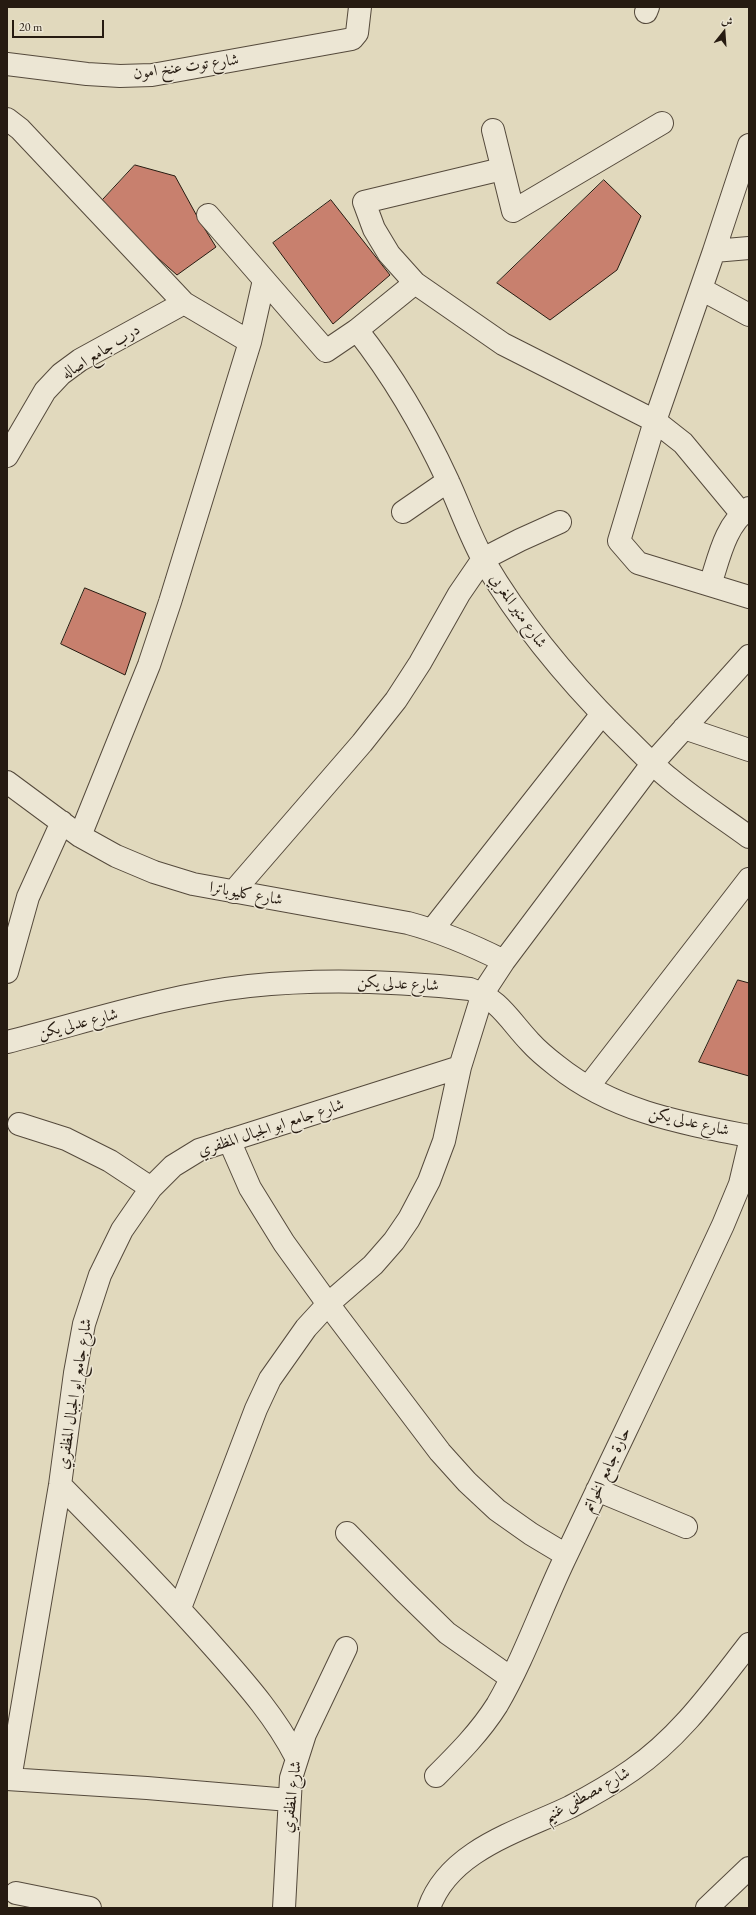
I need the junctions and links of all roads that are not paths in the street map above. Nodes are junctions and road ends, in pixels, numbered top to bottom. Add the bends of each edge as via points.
1 (360, 7) edge
2 (7, 64) edge
3 (7, 119) edge
4 (662, 123) dead end
5 (493, 130) dead end
6 (749, 145) edge
7 (502, 169) junction
8 (208, 215) dead end
9 (749, 248) edge
10 (714, 251) junction
11 (264, 280) junction
12 (415, 283) junction
13 (701, 289) junction
14 (184, 303) junction
15 (749, 315) edge
16 (357, 330) junction
17 (250, 342) junction
18 (655, 421) junction
19 (7, 456) edge
20 (448, 481) junction
21 (745, 511) edge
22 (403, 512) dead end
23 (560, 522) dead end
24 (483, 559) junction
25 (710, 585) junction
26 (749, 597) edge
27 (749, 656) edge
28 (602, 714) junction
29 (684, 728) junction
30 (749, 750) edge
31 (652, 764) junction
32 (7, 782) edge
33 (62, 822) junction
34 (80, 836) junction
35 (749, 837) edge
36 (749, 878) edge
37 (233, 892) junction
38 (432, 930) junction
39 (504, 961) junction
40 (7, 972) edge
41 (483, 993) junction
42 (7, 1042) edge
43 (460, 1067) junction
44 (588, 1087) junction
45 (19, 1124) dead end
46 (749, 1136) edge
47 (229, 1140) junction
48 (749, 1146) edge
49 (744, 1187) edge
50 (151, 1188) junction
51 (328, 1304) junction
52 (60, 1485) junction
53 (597, 1490) junction
54 (686, 1527) dead end
55 (347, 1533) dead end
56 (566, 1555) junction
57 (180, 1608) junction
58 (749, 1644) edge
59 (346, 1648) dead end
60 (511, 1678) junction
61 (296, 1757) junction
62 (436, 1776) dead end
63 (9, 1779) edge
64 (289, 1800) junction
65 (749, 1868) edge
66 (16, 1893) dead end
67 (90, 1908) edge
68 (284, 1908) edge
69 (429, 1908) edge
70 (707, 1908) edge

1 - 2 street, شارع توت عنخ امون via 358,30 355,37 348,40 152,74 87,74
3 - 14 street via 20,129
4 - 7 street via 513,211
5 - 7 street
6 - 10 street
7 - 12 street via 364,202 374,229 385,247
8 - 11 street
9 - 10 street
10 - 13 street
11 - 16 street via 326,351
11 - 17 street
12 - 16 street
12 - 18 street via 503,344
13 - 15 street
13 - 18 street
14 - 17 street
14 - 19 street, درب جامع اصاله via 80,360 61,374 45,391
16 - 20 street, شارع منير المغربي via 402,394
17 - 34 street via 149,665
18 - 21 street via 683,443
18 - 25 street via 619,541 638,562
20 - 22 street
20 - 24 street, شارع منير المغربي
21 - 25 street via 730,529
23 - 24 street
24 - 28 street, شارع منير المغربي via 527,628 564,674
24 - 37 street via 459,594 396,700
25 - 26 street
27 - 29 street
28 - 31 street, شارع منير المغربي
28 - 38 street
29 - 30 street
29 - 31 street
31 - 35 street, شارع منير المغربي
31 - 39 street
32 - 33 street, شارع كليوباترا
33 - 34 street, شارع كليوباترا
33 - 40 street via 28,897
34 - 37 street, شارع كليوباترا via 116,856 154,872 193,884
36 - 44 street
37 - 38 street, شارع كليوباترا via 408,923
38 - 39 street, شارع كليوباترا via 465,942
39 - 41 street
41 - 42 street, شارع عدلى يكن via 470,989 387,981 318,981 248,986 180,998
41 - 43 street
41 - 44 street, شارع عدلى يكن via 496,1003 530,1042 558,1067
43 - 47 street, شارع جامع ابو الجبال المظفري
43 - 51 street via 444,1141 429,1181 409,1219 373,1265
44 - 46 street, شارع عدلى يكن via 632,1109
45 - 50 street via 66,1139 104,1158
47 - 50 street, شارع جامع ابو الجبال المظفري via 199,1150 173,1166
47 - 51 street via 250,1188 284,1243
48 - 49 street, حارة جامع الخواتم
49 - 53 street, حارة جامع الخواتم
50 - 52 street, شارع جامع ابو الجبال المظفري via 119,1236 100,1275 84,1324
51 - 56 street via 440,1452 467,1482 498,1510
51 - 57 street via 301,1335 267,1385
52 - 57 street
52 - 63 street, شارع جامع ابو الجبال المظفري
53 - 54 street
53 - 56 street, حارة جامع الخواتم
55 - 60 street via 447,1633
56 - 60 street, حارة جامع الخواتم
57 - 61 street via 261,1701 284,1733
58 - 69 street, شارع مصطفى غنيم via 688,1722 661,1747 633,1770 602,1790 484,1847 452,1871 443,1881
59 - 61 street, شارع المظفري
60 - 62 street, حارة جامع الخواتم via 479,1731
61 - 64 street, شارع المظفري
63 - 64 street
64 - 68 street, شارع المظفري
65 - 70 street
66 - 67 street

